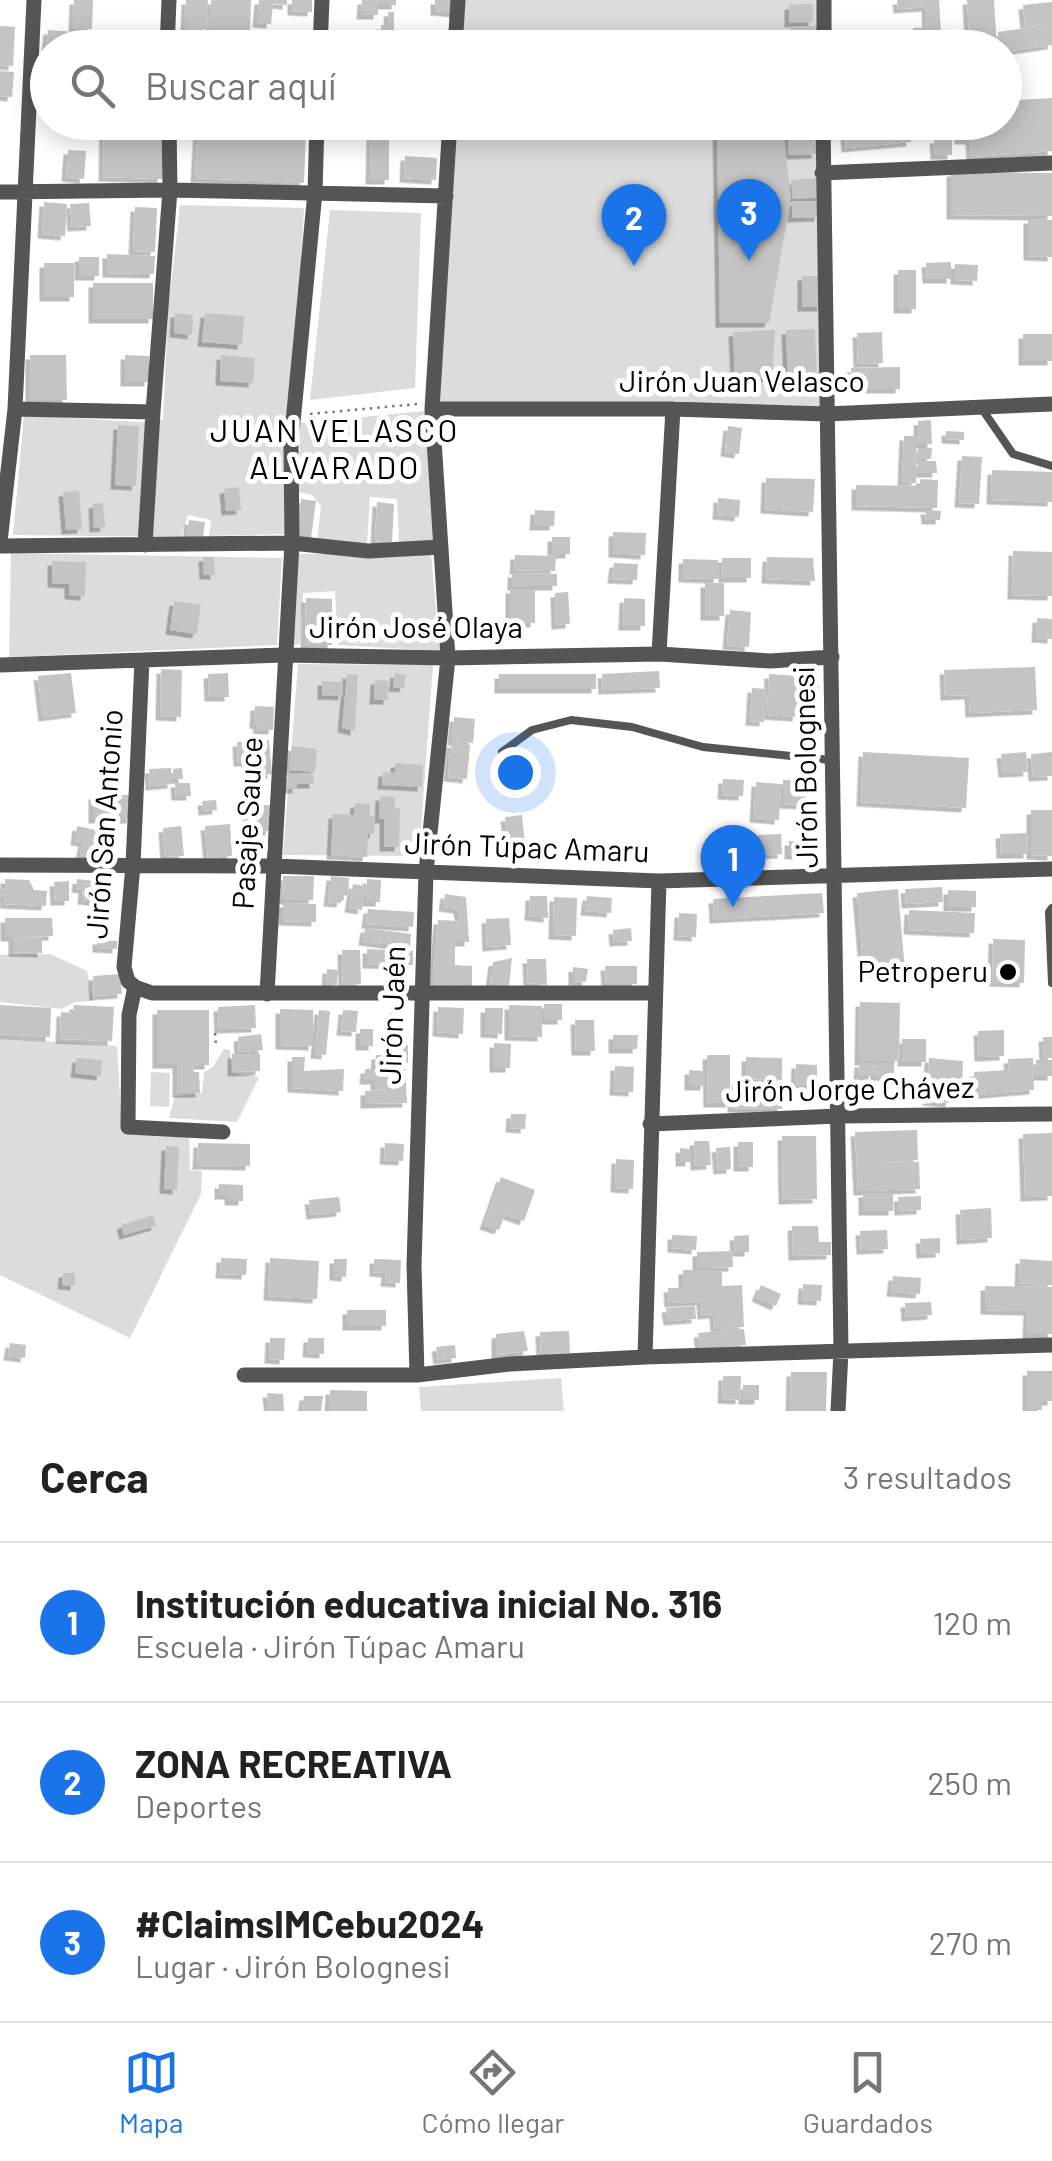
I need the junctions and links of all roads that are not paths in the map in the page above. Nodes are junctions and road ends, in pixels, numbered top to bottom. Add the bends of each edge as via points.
1 (34, 0) edge
2 (169, 0) edge
3 (322, 0) edge
4 (458, 0) edge
5 (824, 0) edge
6 (32, 30) edge
7 (168, 30) edge
8 (321, 30) edge
9 (456, 30) edge
10 (824, 30) edge
11 (30, 77) edge
12 (169, 140) edge
13 (316, 140) edge
14 (449, 140) edge
15 (823, 140) edge
16 (1052, 163) edge
17 (822, 173) junction
18 (170, 190) junction
19 (0, 192) edge
20 (314, 192) junction
21 (24, 193) junction
22 (446, 196) junction
23 (1052, 404) edge
24 (432, 406) junction
25 (980, 406) junction
26 (15, 409) junction
27 (672, 409) junction
28 (154, 412) junction
29 (827, 414) junction
30 (1052, 466) edge
31 (292, 543) junction
32 (0, 544) edge
33 (145, 544) junction
34 (441, 547) junction
35 (659, 654) junction
36 (284, 655) junction
37 (832, 657) junction
38 (448, 658) junction
39 (142, 660) junction
40 (0, 665) edge
41 (502, 752) dead end
42 (834, 760) junction
43 (0, 864) edge
44 (134, 865) junction
45 (274, 866) junction
46 (1052, 870) edge
47 (426, 872) junction
48 (836, 876) junction
49 (659, 880) junction
50 (1052, 908) edge
51 (1052, 983) edge
52 (135, 987) junction
53 (655, 993) junction
54 (267, 994) junction
55 (421, 994) junction
56 (1052, 1114) edge
57 (838, 1116) junction
58 (650, 1124) junction
59 (222, 1132) dead end
60 (1052, 1345) edge
61 (841, 1351) junction
62 (646, 1357) junction
63 (417, 1375) junction
64 (244, 1376) dead end
65 (838, 1411) edge

1 - 6 street
2 - 7 street
3 - 8 street
4 - 9 street
5 - 10 street
11 - 21 street
12 - 18 street
13 - 20 street
14 - 22 street
15 - 17 street, Jirón Bolognesi
16 - 17 street
17 - 29 street, Jirón Bolognesi
18 - 20 street
18 - 21 street
18 - 28 street
19 - 21 street
20 - 22 street
20 - 31 street, Pasaje Sauce via 294,416
21 - 26 street
22 - 24 street
23 - 25 street, Jirón Juan Velasco
24 - 27 street, Jirón Juan Velasco
24 - 34 street, Jirón Jaén
25 - 29 street, Jirón Juan Velasco
25 - 30 lane via 1013,454
26 - 28 street
26 - 32 street
27 - 29 street, Jirón Juan Velasco
27 - 35 street
28 - 33 street
29 - 37 street, Jirón Bolognesi
31 - 33 street
31 - 34 street
31 - 36 street, Pasaje Sauce
32 - 33 street
34 - 38 street, Jirón Jaén
35 - 37 street, Jirón José Olaya via 770,661
35 - 38 street, Jirón José Olaya
36 - 38 street, Jirón José Olaya
36 - 39 street, Jirón José Olaya
36 - 45 street, Pasaje Sauce
37 - 42 street, Jirón Bolognesi
38 - 47 street, Jirón Jaén
39 - 40 street, Jirón José Olaya
39 - 44 street, Jirón San Antonio
41 - 42 lane via 532,730 571,720 632,726 702,747
42 - 48 street, Jirón Bolognesi
43 - 44 street, Jirón Túpac Amaru
44 - 45 street, Jirón Túpac Amaru
44 - 52 street, Jirón San Antonio via 124,967
45 - 47 street, Jirón Túpac Amaru
45 - 54 street, Pasaje Sauce
46 - 48 street, Jirón Túpac Amaru
47 - 49 street, Jirón Túpac Amaru
47 - 55 street, Jirón Jaén
48 - 49 street, Jirón Túpac Amaru
48 - 57 street, Jirón Bolognesi
49 - 53 street
50 - 51 lane
52 - 54 street via 152,993
52 - 59 street, Jirón San Antonio via 128,1127
53 - 55 street
53 - 58 street
54 - 55 street
55 - 63 street, Jirón Jaén
56 - 57 street, Jirón Jorge Chávez
57 - 58 street, Jirón Jorge Chávez
57 - 61 street, Jirón Bolognesi
58 - 62 street
60 - 61 street
61 - 62 street
61 - 65 street, Jirón Bolognesi
62 - 63 street
63 - 64 street

